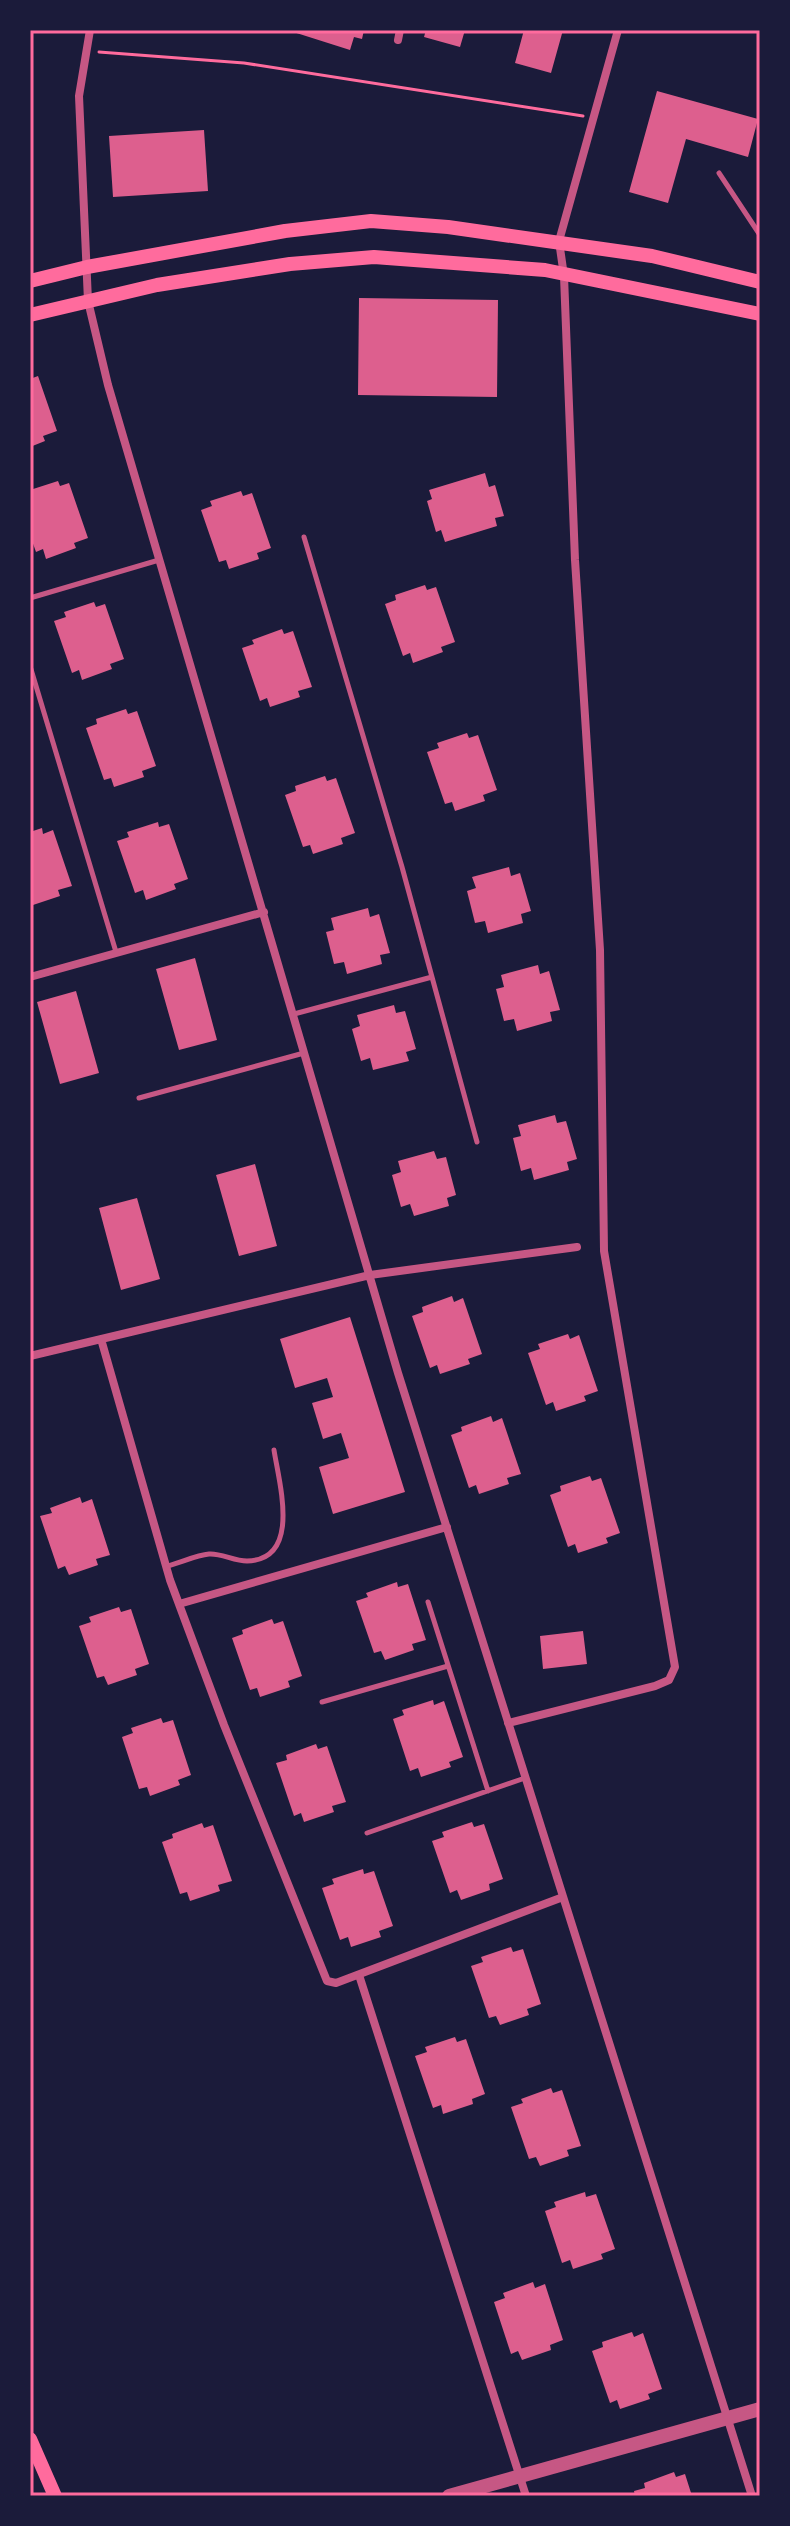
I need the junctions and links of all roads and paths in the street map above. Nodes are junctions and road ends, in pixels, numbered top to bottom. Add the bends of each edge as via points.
1 (90, 30) edge
2 (618, 30) edge
3 (87, 51) junction
4 (595, 117) junction
5 (719, 173) dead end
6 (760, 235) edge
7 (559, 241) junction
8 (87, 267) junction
9 (564, 276) junction
10 (30, 281) edge
11 (760, 282) edge
12 (88, 301) junction
13 (760, 314) edge
14 (30, 315) edge
15 (304, 537) dead end
16 (160, 560) junction
17 (30, 598) edge
18 (30, 666) edge
19 (264, 912) junction
20 (116, 953) junction
21 (30, 977) edge
22 (432, 977) junction
23 (294, 1014) junction
24 (305, 1053) junction
25 (139, 1098) dead end
26 (477, 1142) dead end
27 (577, 1247) dead end
28 (370, 1275) junction
29 (101, 1339) junction
30 (30, 1356) edge
31 (274, 1450) dead end
32 (447, 1527) junction
33 (166, 1566) junction
34 (428, 1602) dead end
35 (179, 1604) junction
36 (448, 1666) junction
37 (322, 1702) dead end
38 (508, 1723) junction
39 (525, 1778) junction
40 (488, 1791) junction
41 (367, 1833) dead end
42 (563, 1897) junction
43 (359, 1975) junction
44 (760, 2409) edge
45 (727, 2418) junction
46 (30, 2439) edge
47 (520, 2476) junction
48 (55, 2496) edge
49 (449, 2496) edge
50 (526, 2496) edge
51 (752, 2496) edge

1 - 3 street
2 - 4 street
3 - 4 path via 244,63
3 - 8 street via 79,96
4 - 7 street
5 - 6 lane
7 - 8 main road via 371,221
7 - 9 street
7 - 11 main road
8 - 10 main road
8 - 12 street
9 - 12 main road via 545,270 374,257 276,266
9 - 13 main road
9 - 38 street via 575,560 600,950 604,1251 675,1667 669,1680 655,1686
12 - 14 main road
12 - 16 street
15 - 22 lane
16 - 17 lane
16 - 19 street
18 - 20 lane
19 - 20 street
19 - 23 street
20 - 21 street
22 - 23 lane
22 - 26 lane
23 - 24 street
24 - 25 lane
24 - 28 street
27 - 28 street
28 - 29 street
28 - 32 street
29 - 30 street
29 - 33 street
31 - 33 lane via 284,1519 278,1546 249,1561 211,1554
32 - 35 street
32 - 38 street
33 - 35 street
34 - 36 lane
35 - 43 street via 327,1981
36 - 37 lane
36 - 40 lane
38 - 39 street
39 - 40 lane
39 - 42 street
40 - 41 lane
42 - 43 street
42 - 45 street
43 - 47 street
44 - 45 street
45 - 47 street
45 - 51 street
46 - 48 main road
47 - 49 street
47 - 50 street

